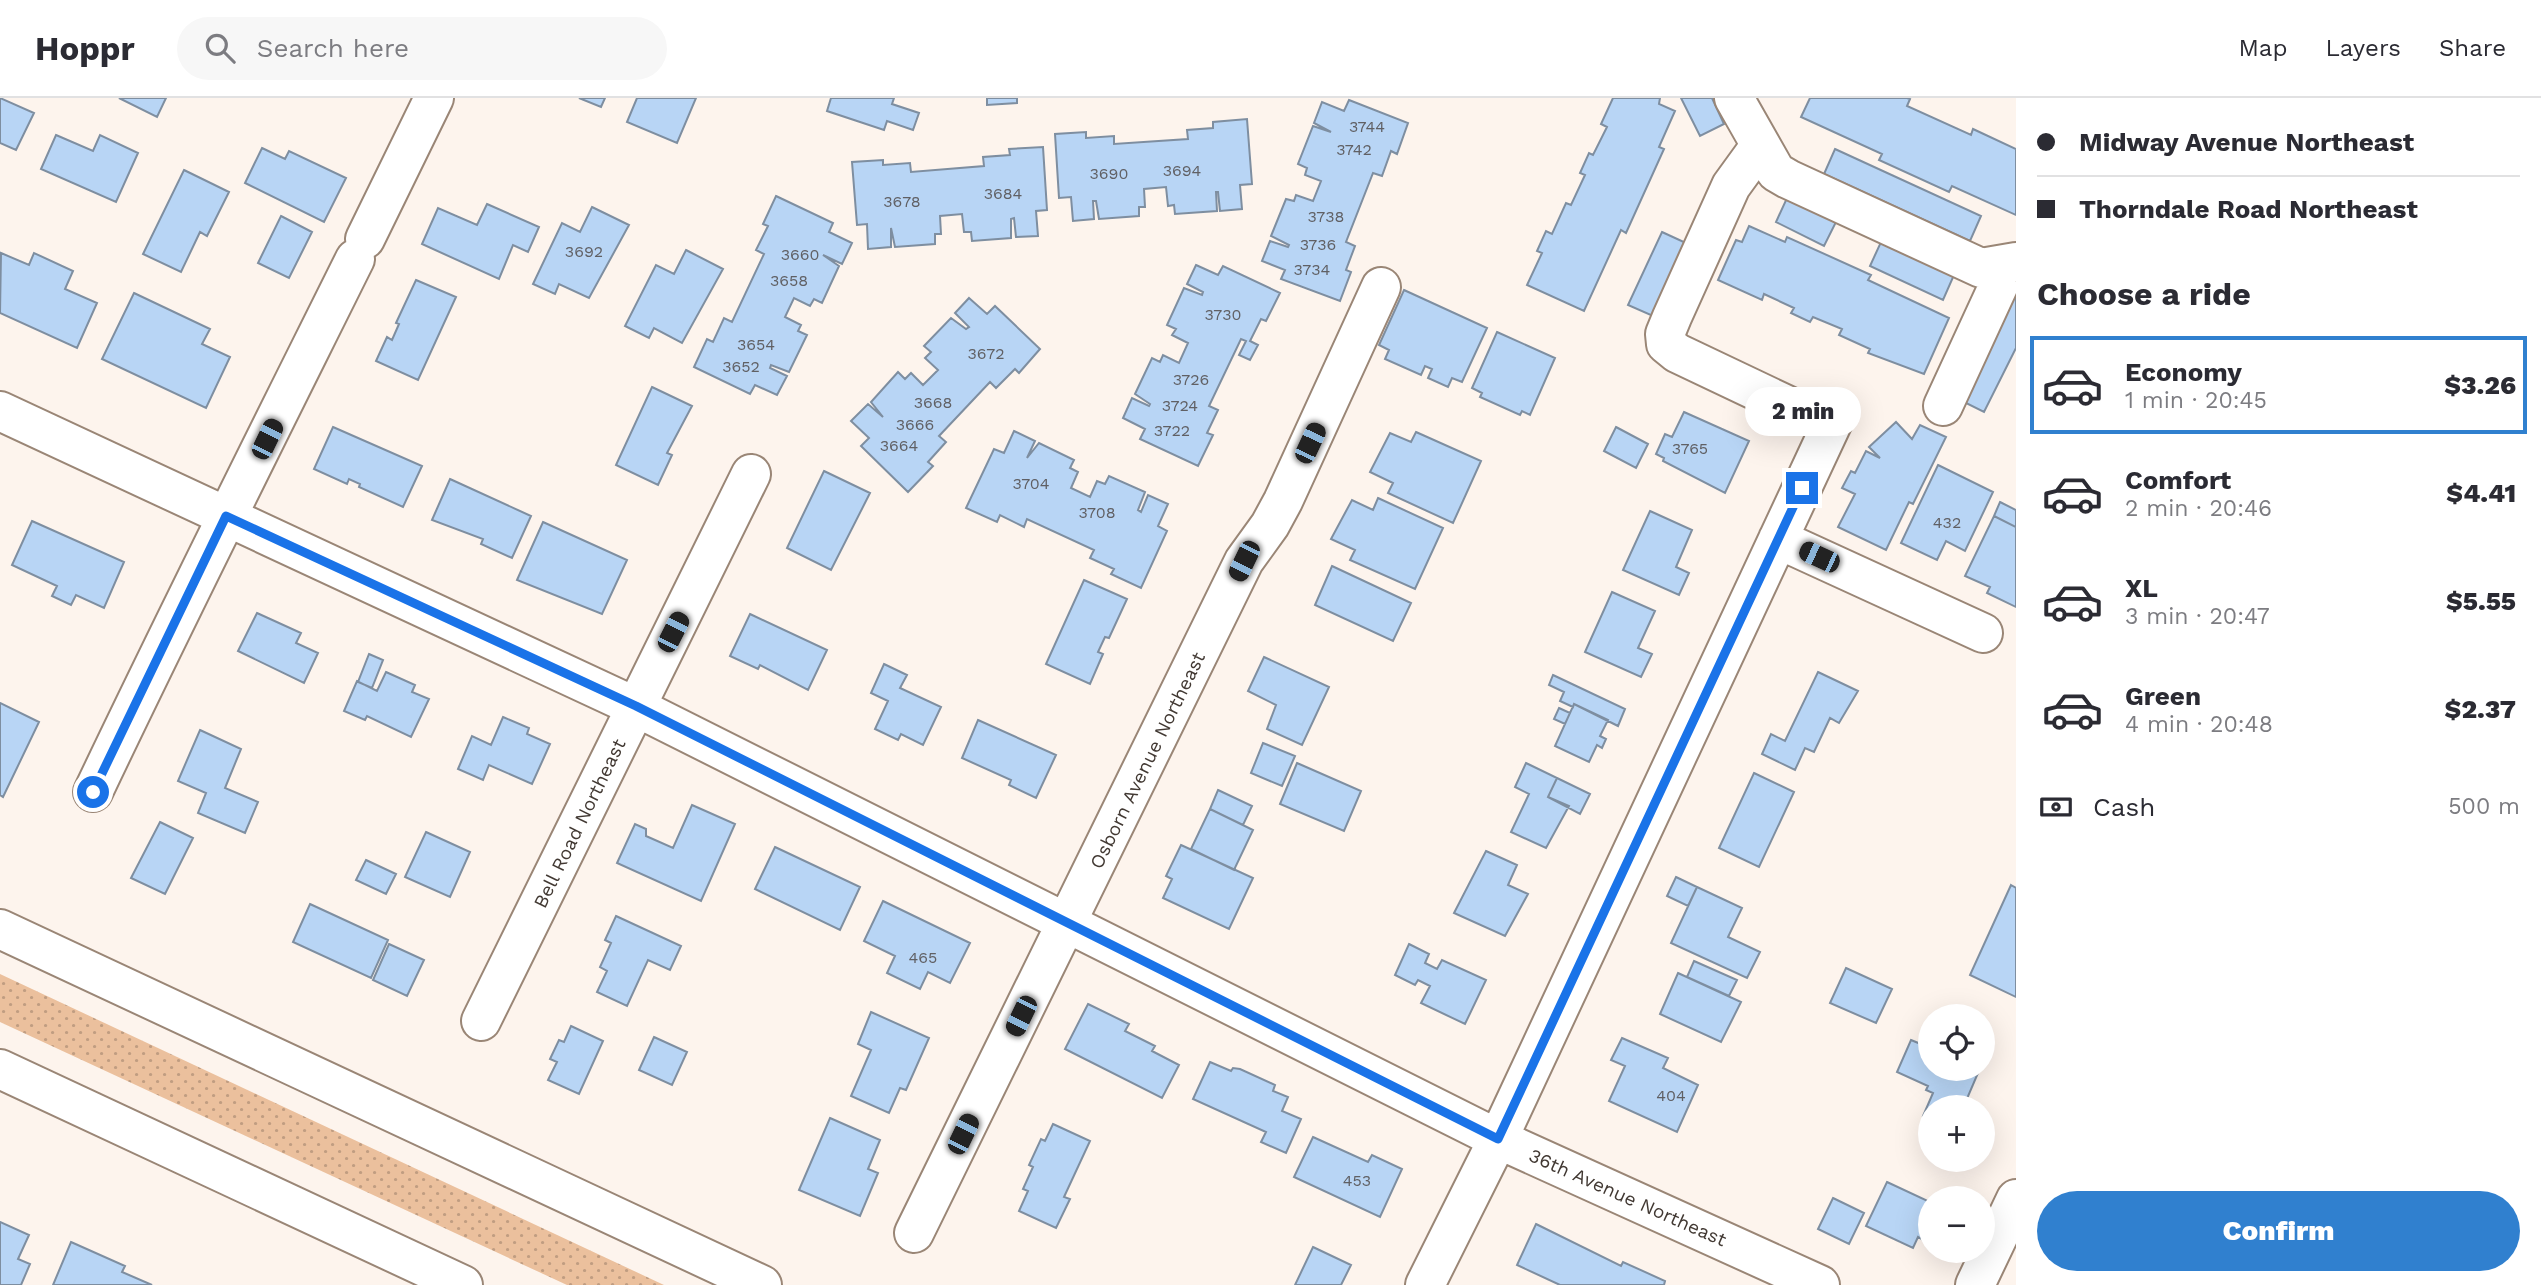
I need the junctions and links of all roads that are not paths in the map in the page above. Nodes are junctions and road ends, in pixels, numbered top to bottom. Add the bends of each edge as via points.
1 (435, 98) edge
2 (1734, 98) edge
3 (1760, 146) junction
4 (2012, 264) edge
5 (1381, 287) dead end
6 (1943, 406) dead end
7 (1795, 409) dead end
8 (0, 411) edge
9 (1837, 413) dead end
10 (751, 474) dead end
11 (226, 516) junction
12 (1779, 539) junction
13 (1983, 633) dead end
14 (636, 706) junction
15 (93, 792) dead end
16 (1067, 922) junction
17 (0, 929) edge
18 (481, 1021) dead end
19 (0, 1069) edge
20 (1498, 1139) junction
21 (2016, 1199) edge
22 (914, 1233) dead end
23 (463, 1285) edge
24 (762, 1285) edge
25 (1425, 1285) edge
26 (1820, 1285) edge
27 (1975, 1285) edge

1 - 11 main road
2 - 3 main road
3 - 4 main road via 1776,172 1788,179 1981,268
3 - 7 main road via 1728,192 1665,334 1666,344 1676,353
4 - 6 main road
5 - 16 main road, Osborn Avenue Northeast via 1283,501 1244,561
8 - 11 main road, 36th Avenue Northeast
9 - 12 main road
10 - 14 main road, Bell Road Northeast
11 - 14 main road, 36th Avenue Northeast
11 - 15 main road
12 - 13 main road
12 - 20 main road
14 - 16 main road, 36th Avenue Northeast
14 - 18 main road, Bell Road Northeast
16 - 20 main road, 36th Avenue Northeast
16 - 22 main road, Osborn Avenue Northeast
17 - 24 main road
19 - 23 main road
20 - 25 main road
20 - 26 main road, 36th Avenue Northeast
21 - 27 main road

